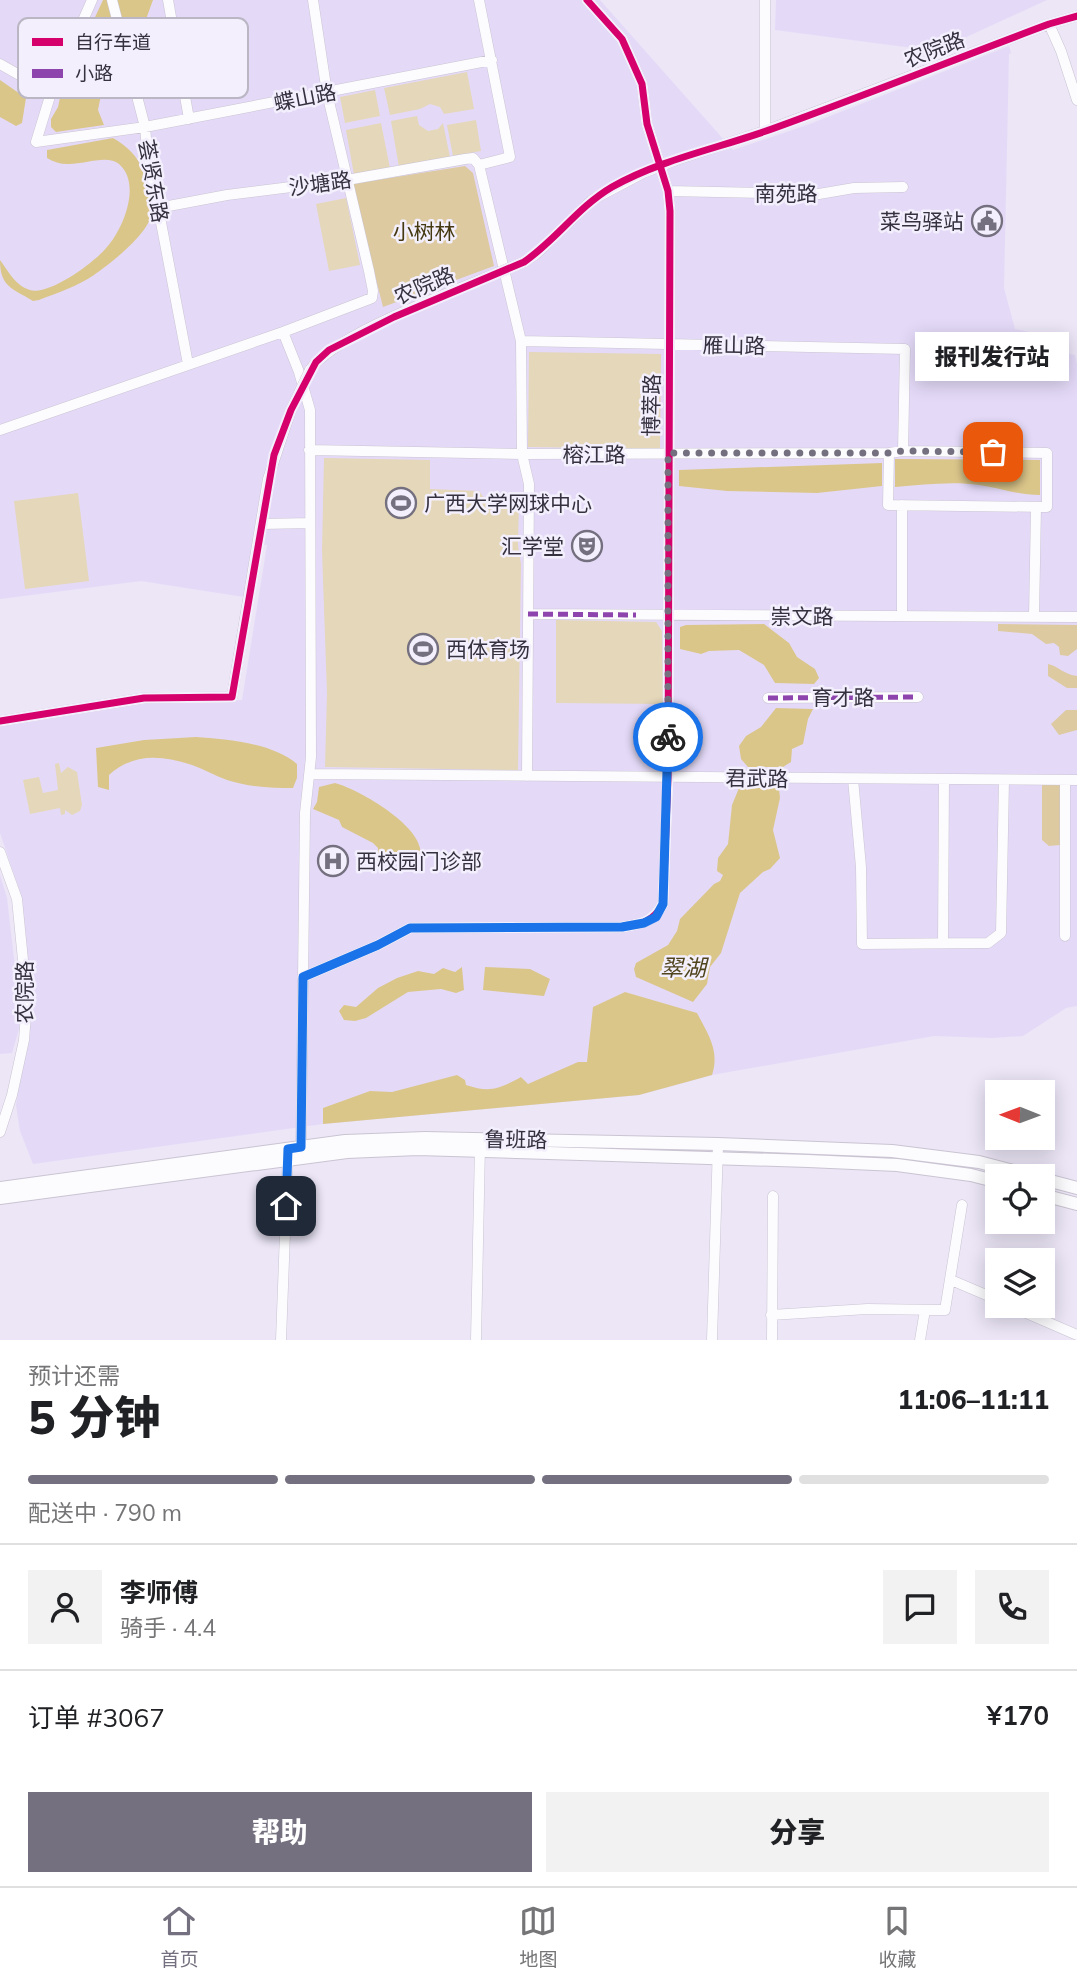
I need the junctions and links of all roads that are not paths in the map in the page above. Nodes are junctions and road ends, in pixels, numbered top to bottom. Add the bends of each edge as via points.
1 (92, 0) edge
2 (112, 0) edge
3 (168, 0) edge
4 (313, 0) edge
5 (479, 0) edge
6 (587, 0) edge
7 (765, 0) edge
8 (1077, 16) edge
9 (84, 18) edge
10 (116, 18) edge
11 (171, 18) edge
12 (1049, 24) junction
13 (492, 60) junction
14 (0, 64) edge
15 (18, 74) edge
16 (327, 93) junction
17 (49, 98) edge
18 (137, 98) edge
19 (185, 98) edge
20 (1077, 100) edge
21 (189, 119) junction
22 (145, 127) junction
23 (765, 131) junction
24 (479, 165) junction
25 (346, 180) junction
26 (903, 187) dead end
27 (668, 191) junction
28 (158, 208) junction
29 (283, 332) junction
30 (521, 341) junction
31 (669, 344) junction
32 (188, 364) junction
33 (0, 430) edge
34 (309, 450) junction
35 (903, 451) junction
36 (668, 453) junction
37 (889, 453) junction
38 (522, 454) junction
39 (902, 505) junction
40 (1036, 507) junction
41 (310, 523) junction
42 (262, 524) junction
43 (528, 614) junction
44 (668, 615) junction
45 (902, 616) junction
46 (1034, 617) junction
47 (1077, 617) edge
48 (918, 697) dead end
49 (768, 698) dead end
50 (0, 721) edge
51 (310, 774) junction
52 (527, 776) junction
53 (668, 777) junction
54 (853, 779) junction
55 (944, 779) junction
56 (1004, 780) junction
57 (1065, 780) junction
58 (1077, 780) edge
59 (0, 852) edge
60 (1065, 936) dead end
61 (943, 943) junction
62 (303, 977) junction
63 (0, 1132) edge
64 (718, 1144) junction
65 (480, 1145) junction
66 (292, 1152) junction
67 (718, 1158) junction
68 (987, 1164) edge
69 (985, 1179) edge
70 (1055, 1182) edge
71 (0, 1188) edge
72 (1077, 1188) edge
73 (773, 1196) dead end
74 (0, 1198) edge
75 (1055, 1198) edge
76 (1077, 1204) edge
77 (962, 1205) dead end
78 (951, 1280) junction
79 (985, 1294) edge
80 (925, 1310) junction
81 (771, 1315) junction
82 (1038, 1318) edge
83 (1077, 1335) edge
84 (281, 1340) edge
85 (476, 1340) edge
86 (712, 1340) edge
87 (772, 1340) edge
88 (920, 1340) edge

1 - 9 street
2 - 10 street, 荟贤东路
3 - 11 street
4 - 16 street
5 - 13 street
6 - 27 street, 博萃路 via 622,39 630,55 642,84 650,135
7 - 23 street
8 - 12 street, 农院路
12 - 20 street
12 - 23 street, 农院路
13 - 16 street, 蝶山路
13 - 24 street via 510,158
14 - 15 street
16 - 21 street, 蝶山路
16 - 25 street
17 - 22 street, 蝶山路 via 36,142
18 - 22 street, 荟贤东路
19 - 21 street
21 - 22 street, 蝶山路
22 - 28 street, 荟贤东路
23 - 42 street, 农院路, bridge via 642,173 592,200 524,262 329,350 310,370 290,410 274,455
24 - 25 street, 沙塘路 via 473,158
24 - 30 street
25 - 28 street, 沙塘路
25 - 29 street via 373,295 368,301
26 - 27 street, 南苑路 via 819,194
27 - 31 street, 博萃路
28 - 32 street, 荟贤东路
29 - 32 street
29 - 34 street via 310,410
30 - 31 street, 雁山路
30 - 38 street
31 - 35 street, 雁山路 via 905,349
31 - 36 street, 博萃路
32 - 33 street
34 - 38 street, 榕江路
34 - 41 street
35 - 37 street, 榕江路
35 - 40 street, 榕江路 via 1047,453 1047,507
36 - 37 street, 榕江路
36 - 38 street, 榕江路
36 - 44 street, 博萃路
37 - 39 street via 888,505
38 - 43 street via 529,484
39 - 40 street
39 - 45 street
40 - 46 street
41 - 42 street
41 - 51 street
42 - 50 street, 农院路 via 232,697 144,698
43 - 44 street, 崇文路
43 - 52 street
44 - 45 street, 崇文路
44 - 53 street, 博萃路
45 - 46 street, 崇文路
46 - 47 street, 崇文路
48 - 49 street, 育才路
51 - 52 street, 君武路
51 - 62 street via 304,813
52 - 53 street, 君武路
53 - 54 street, 君武路
53 - 62 street, 博萃路 via 663,904 656,917 622,927 410,928
54 - 55 street, 君武路
54 - 61 street via 862,944
55 - 56 street, 君武路
55 - 61 street
56 - 57 street, 君武路
56 - 61 street via 1001,933 988,943
57 - 58 street, 君武路
57 - 60 street
59 - 63 street, 农院路 via 17,899 27,1001 24,1040
62 - 66 street
64 - 65 main road, 鲁班路
64 - 67 street
64 - 68 main road, 鲁班路 via 892,1150
65 - 66 main road, 鲁班路
65 - 66 main road, 鲁班路 via 399,1139 345,1141
65 - 67 main road, 鲁班路
65 - 85 street
66 - 71 main road, 鲁班路
66 - 74 main road, 鲁班路
66 - 84 street
67 - 69 main road, 鲁班路 via 897,1165
67 - 86 street
70 - 72 main road
73 - 81 street
75 - 76 main road
77 - 78 street
78 - 79 street
78 - 80 street via 945,1310
80 - 81 street
80 - 88 street
81 - 87 street
82 - 83 street

